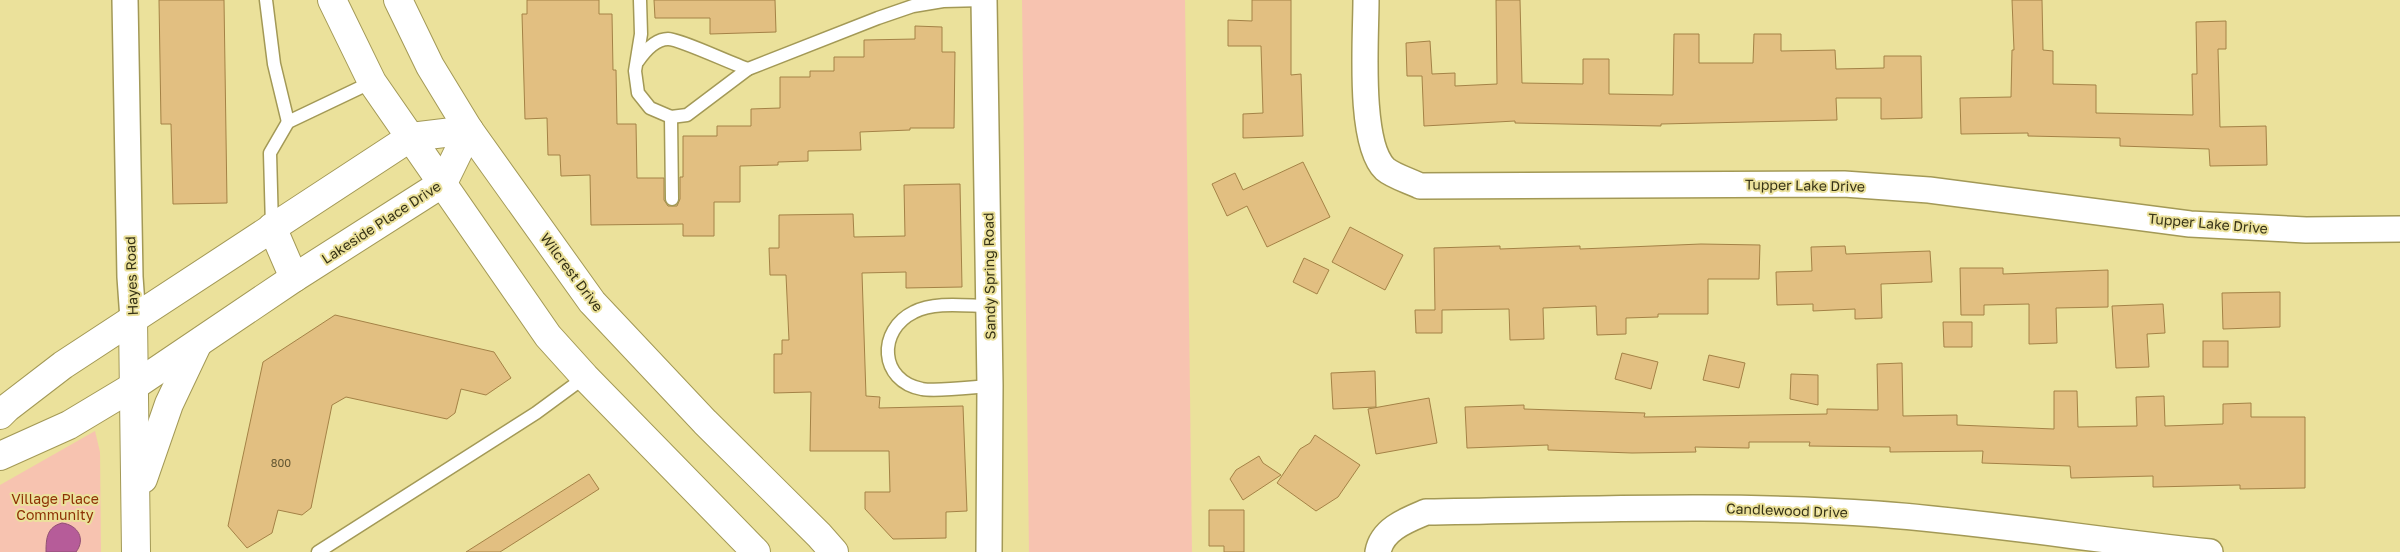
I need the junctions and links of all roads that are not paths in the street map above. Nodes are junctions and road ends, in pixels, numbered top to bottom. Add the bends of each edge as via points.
1 (125, 0) edge
2 (266, 0) edge
3 (332, 0) edge
4 (398, 0) edge
5 (640, 0) edge
6 (984, 0) edge
7 (1366, 0) edge
8 (638, 61) junction
9 (748, 69) junction
10 (372, 82) junction
11 (671, 117) junction
12 (288, 122) junction
13 (469, 130) junction
14 (411, 137) junction
15 (443, 183) junction
16 (672, 199) dead end
17 (272, 228) junction
18 (2400, 230) edge
19 (294, 278) junction
20 (990, 306) junction
21 (133, 319) junction
22 (197, 344) junction
23 (585, 377) junction
24 (134, 386) junction
25 (990, 386) junction
26 (0, 415) edge
27 (0, 456) edge
28 (136, 502) junction
29 (136, 552) edge
30 (318, 552) edge
31 (756, 552) edge
32 (834, 552) edge
33 (989, 552) edge
34 (1378, 552) edge
35 (2210, 552) edge

1 - 21 street, Hayes Road
2 - 12 lane via 274,64
3 - 10 street
4 - 13 street, Wilcrest Drive via 430,66
5 - 8 lane
6 - 9 lane via 913,6
6 - 20 street, Sandy Spring Road
7 - 18 street, Tupper Lake Drive via 1366,109 1370,142 1385,169 1420,186 1844,184 1928,190 2190,224 2306,230
8 - 9 lane via 655,43 670,38
8 - 11 lane via 638,93 650,108
9 - 11 lane via 687,115
10 - 12 lane
10 - 14 street
11 - 16 lane
12 - 17 lane via 270,153
13 - 14 street
13 - 15 street, Lakeside Place Drive
13 - 32 street, Wilcrest Drive via 592,302
14 - 15 street
14 - 17 street
15 - 19 street, Lakeside Place Drive
15 - 23 street via 548,336
17 - 19 street
17 - 21 street
19 - 22 street, Lakeside Place Drive
20 - 25 street, Sandy Spring Road
20 - 25 lane via 932,307 914,312 896,325 887,345 888,364 900,379 922,390
21 - 24 street, Hayes Road
21 - 26 street via 63,365
22 - 24 street, Lakeside Place Drive
22 - 28 street via 169,404
23 - 30 lane via 536,414
23 - 31 street
24 - 27 street, Lakeside Place Drive via 68,425
24 - 28 street, Hayes Road
25 - 33 street, Sandy Spring Road
28 - 29 street, Hayes Road
34 - 35 street, Candlewood Drive via 1397,524 1426,512 1742,508 1875,514 1990,524

